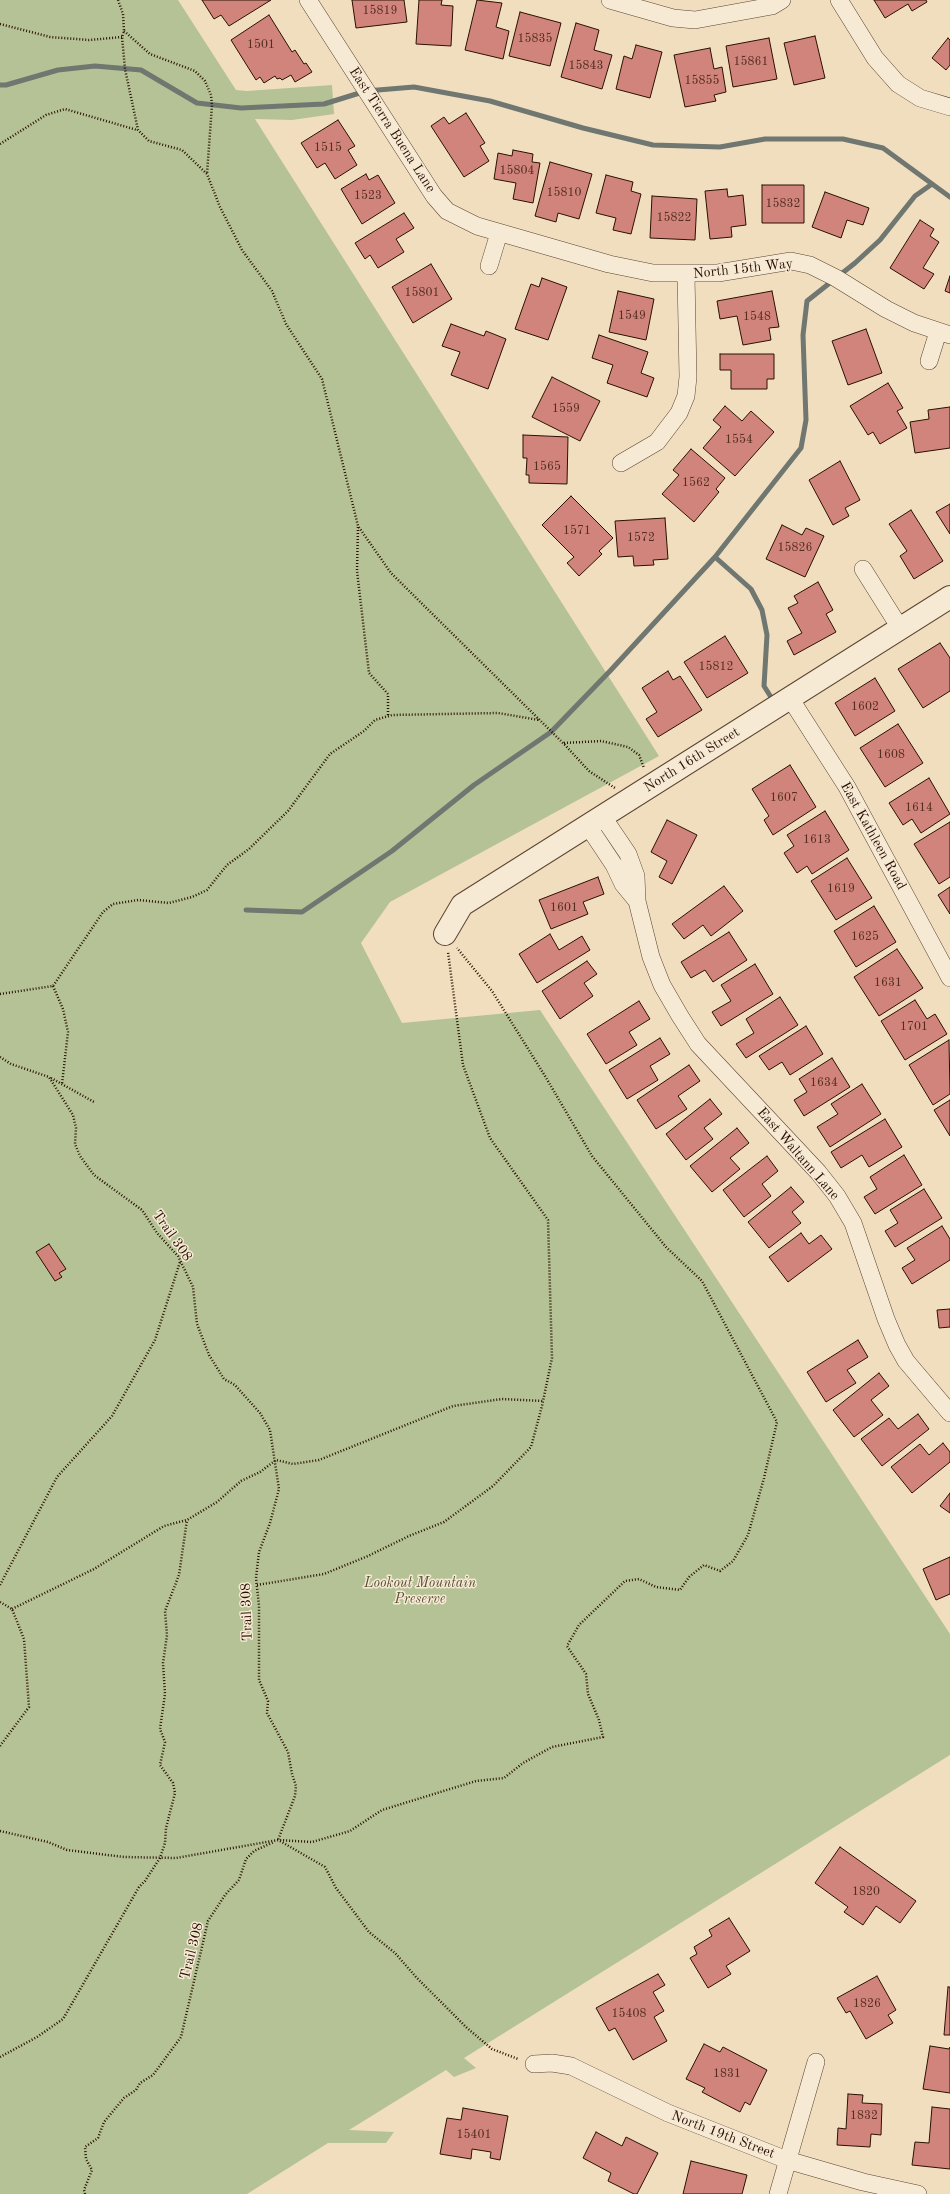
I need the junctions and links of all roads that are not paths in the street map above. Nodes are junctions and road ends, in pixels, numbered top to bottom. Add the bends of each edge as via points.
1 (308, 0) edge
2 (610, 0) edge
3 (782, 0) edge
4 (839, 0) edge
5 (948, 107) edge
6 (499, 233) junction
7 (489, 266) dead end
8 (686, 275) junction
9 (944, 333) edge
10 (929, 361) dead end
11 (621, 463) dead end
12 (862, 569) dead end
13 (950, 597) edge
14 (900, 628) junction
15 (790, 698) junction
16 (596, 822) junction
17 (616, 836) junction
18 (601, 846) junction
19 (626, 872) junction
20 (445, 934) road end
21 (950, 976) edge
22 (950, 1413) edge
23 (816, 2062) dead end
24 (534, 2064) road end
25 (787, 2160) junction
26 (778, 2194) edge
27 (918, 2194) edge

1 - 6 street, East Tierra Buena Lane via 434,196 447,211 477,226
2 - 3 street via 673,18 694,20 772,6
4 - 5 street via 875,58 898,84 920,98
6 - 7 street
6 - 8 street, North 15th Way via 609,264 653,273
8 - 9 street, North 15th Way via 718,274 765,264 797,262 836,278 886,309
8 - 11 street via 686,396 679,413 657,442
9 - 10 street, North 15th Way
12 - 14 street
13 - 14 street, North 16th Street
14 - 15 street, North 16th Street
15 - 16 street, North 16th Street
15 - 21 street, East Kathleen Road via 846,787
16 - 17 street, East Waltann Lane
16 - 18 street, East Waltann Lane
16 - 20 street, North 16th Street via 462,905
17 - 18 street
17 - 19 street, East Waltann Lane via 628,854
18 - 19 street, East Waltann Lane
19 - 22 street, East Waltann Lane via 636,876 637,901 652,956 662,985 680,1016 698,1044 818,1172 837,1196 853,1223 897,1346 911,1367
23 - 25 street
24 - 25 street, North 19th Street via 571,2066 668,2113
25 - 26 street
25 - 27 street, North 19th Street via 863,2182

